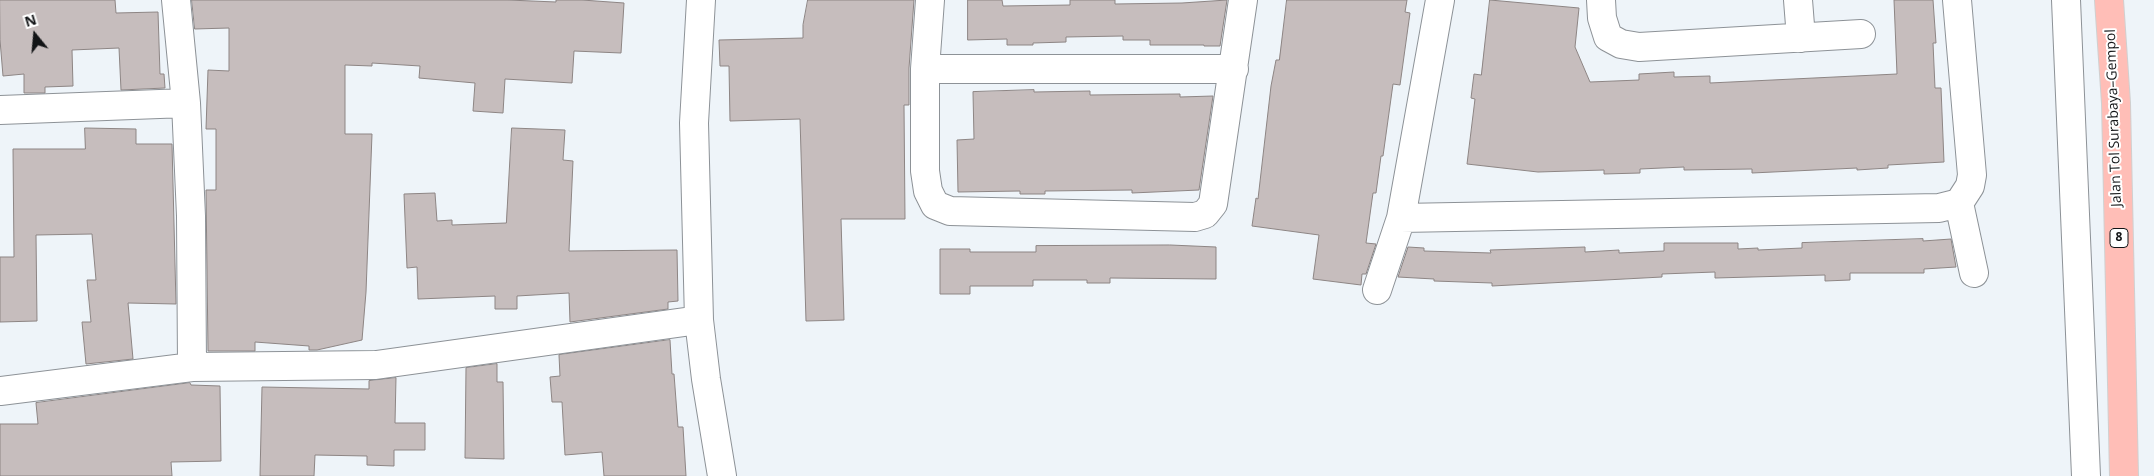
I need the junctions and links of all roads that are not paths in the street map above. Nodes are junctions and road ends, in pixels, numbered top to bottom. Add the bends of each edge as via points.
1 (176, 0) edge
2 (701, 0) edge
3 (930, 0) edge
4 (1243, 0) edge
5 (1440, 0) edge
6 (1602, 0) edge
7 (1798, 0) edge
8 (1957, 0) edge
9 (2066, 0) edge
10 (2109, 0) edge
11 (1861, 34) dead end
12 (1801, 38) junction
13 (925, 69) junction
14 (1234, 69) junction
15 (186, 103) junction
16 (0, 110) edge
17 (1959, 203) junction
18 (1401, 218) junction
19 (1974, 272) dead end
20 (1377, 290) dead end
21 (699, 320) junction
22 (192, 367) junction
23 (0, 391) edge
24 (722, 476) edge
25 (2086, 476) edge
26 (2124, 476) edge

1 - 15 street
2 - 21 street via 694,123
3 - 13 street
4 - 14 street
5 - 18 street
6 - 12 street via 1602,18 1608,36 1621,44 1639,46
7 - 12 street
8 - 17 street via 1972,175 1970,186
9 - 25 street
10 - 26 highway, Jalan Tol Surabaya–Gempol / 8 via 2116,102
11 - 12 street
13 - 14 street
13 - 14 street via 925,171 928,191 935,205 950,211 1195,217 1205,214 1214,204
15 - 16 street
15 - 22 street
17 - 18 street via 1939,208
17 - 19 street
18 - 20 street
21 - 22 street via 376,365
21 - 24 street
22 - 23 street

